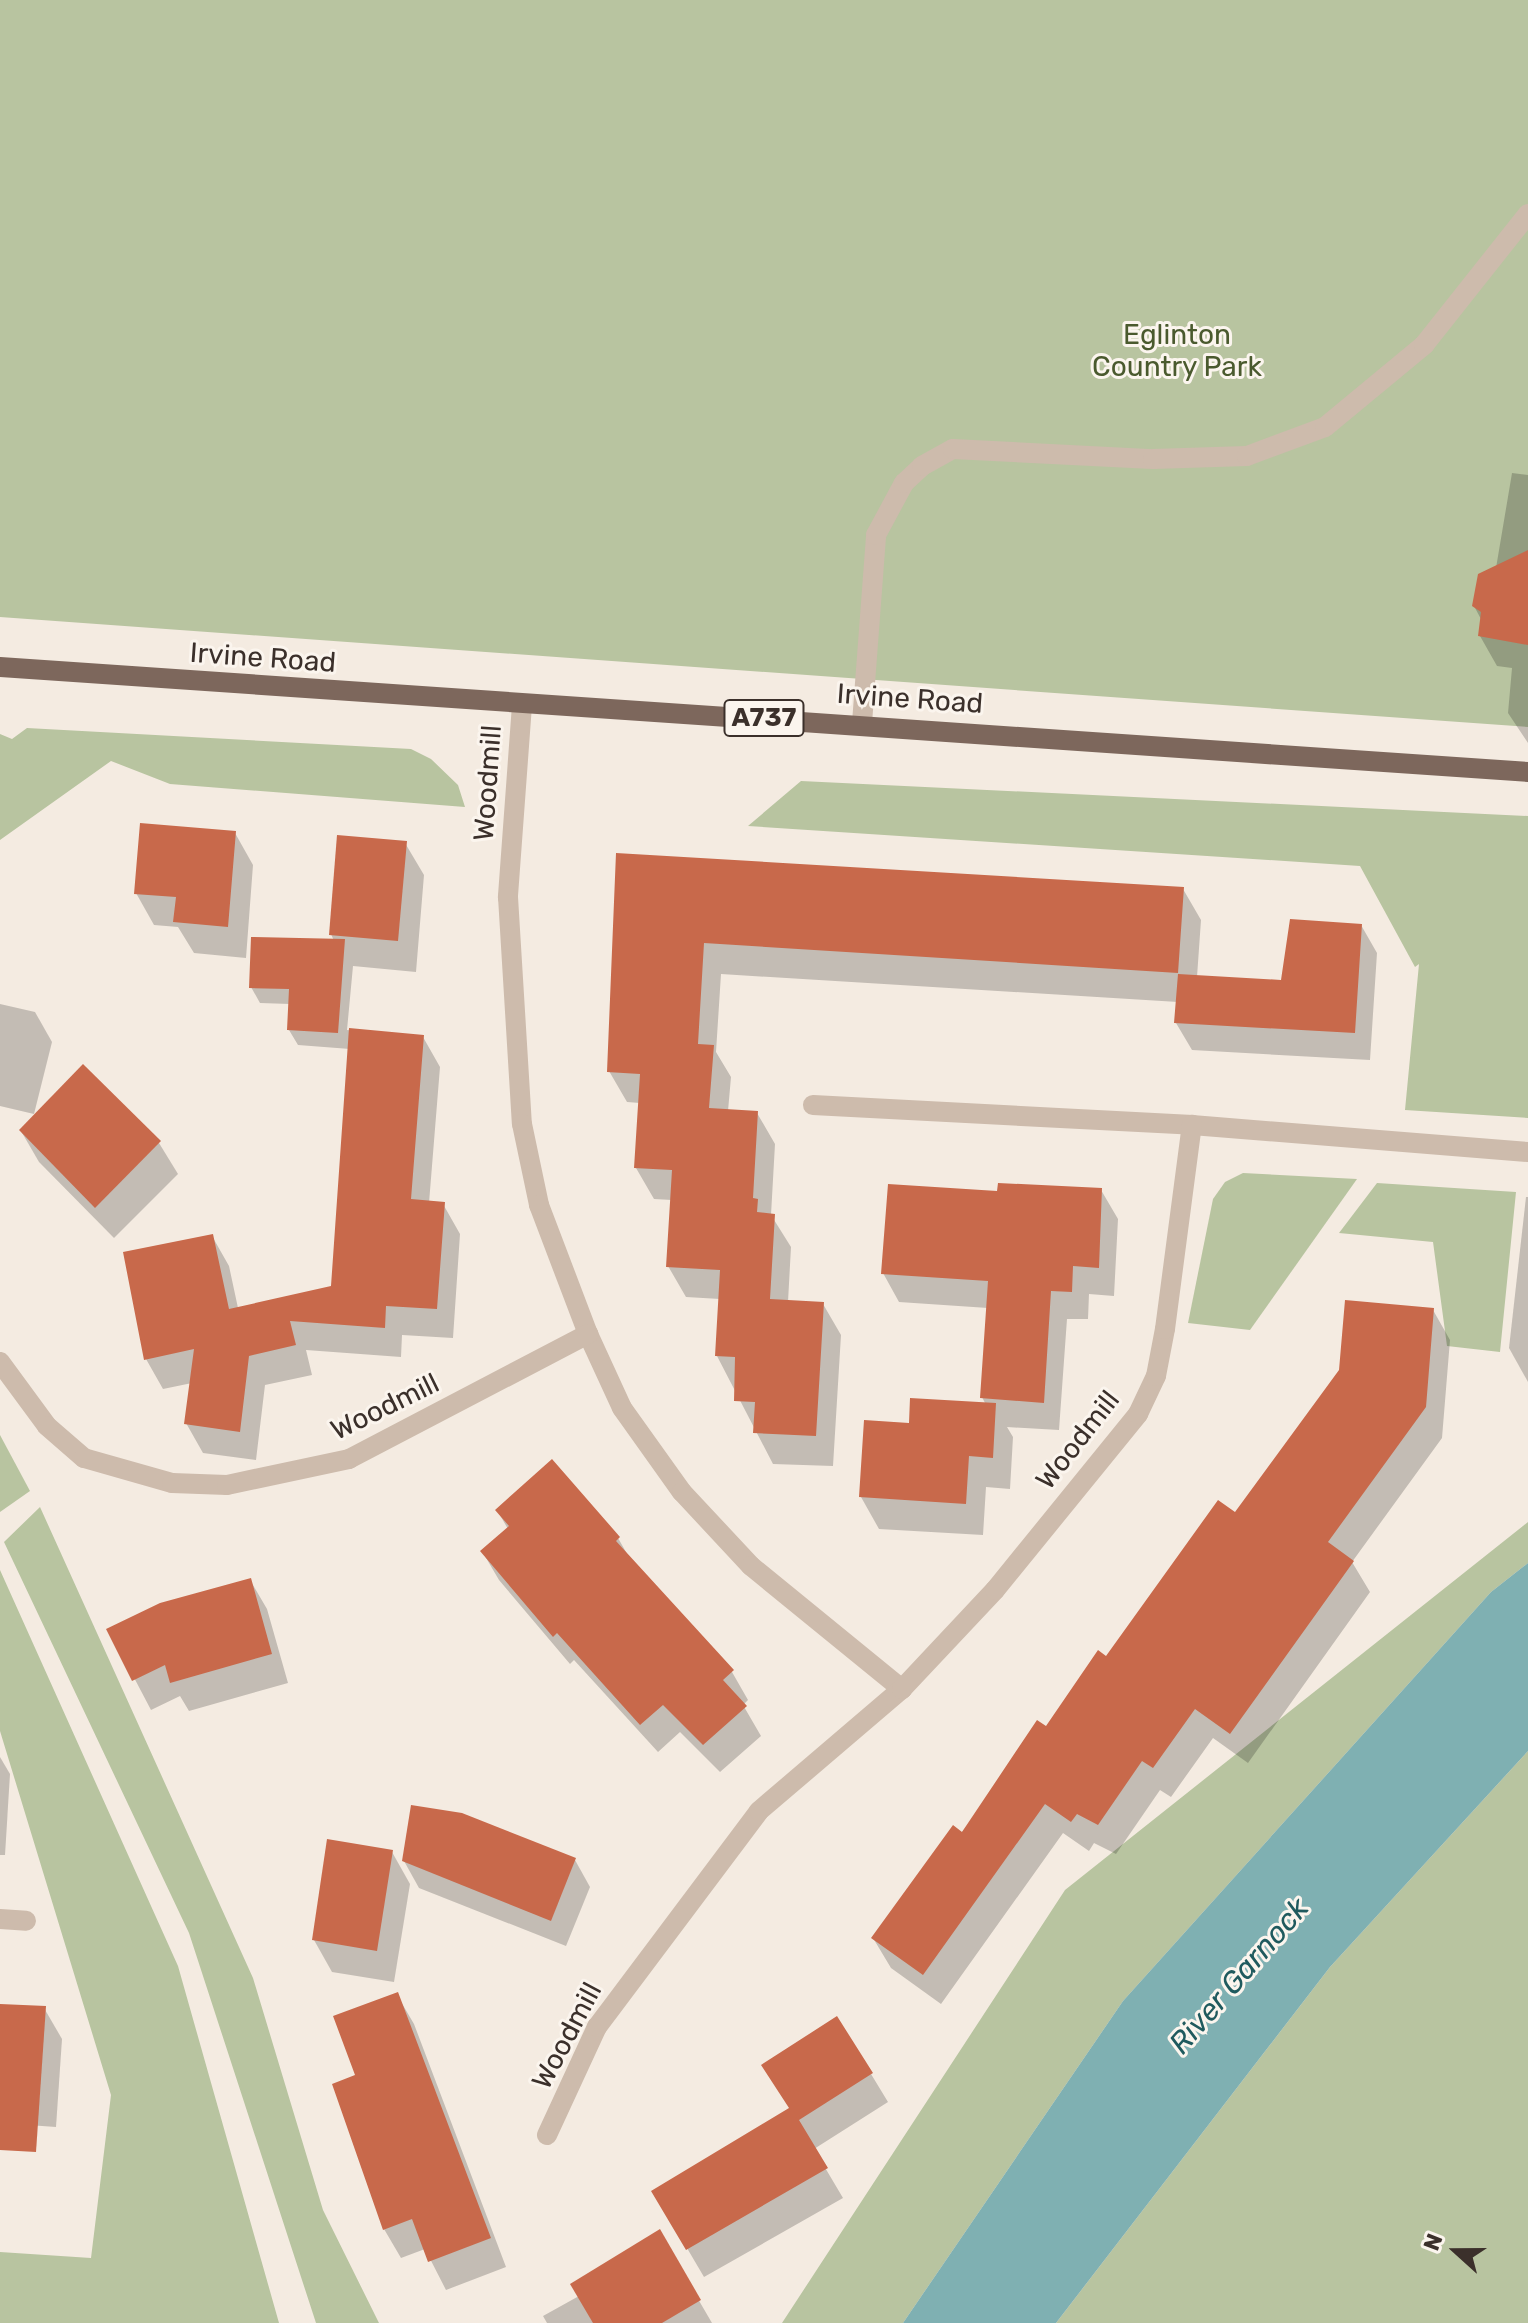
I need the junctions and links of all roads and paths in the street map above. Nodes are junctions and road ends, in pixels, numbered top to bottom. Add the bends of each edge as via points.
1 (1528, 214) edge
2 (0, 667) edge
3 (522, 705) junction
4 (862, 723) junction
5 (1528, 772) edge
6 (813, 1105) dead end
7 (1192, 1125) junction
8 (1528, 1152) edge
9 (588, 1334) junction
10 (0, 1362) edge
11 (902, 1689) junction
12 (0, 1919) edge
13 (26, 1921) dead end
14 (547, 2135) dead end

1 - 4 street via 1424,345 1325,427 1247,456 1153,459 953,449 922,466 904,483 876,535
2 - 3 main road, Irvine Road / A737
3 - 4 main road, Irvine Road / A737
3 - 9 street, Woodmill via 508,897 522,1124 539,1205
4 - 5 main road, Irvine Road / A737
6 - 7 street
7 - 8 street
7 - 11 street, Woodmill via 1165,1329 1156,1376 1138,1414 995,1590
9 - 10 street, Woodmill via 349,1459 227,1485 172,1483 84,1458 47,1426
9 - 11 street, Woodmill via 622,1408 682,1492 751,1566
11 - 14 street, Woodmill via 759,1811 690,1896 597,2027
12 - 13 street

